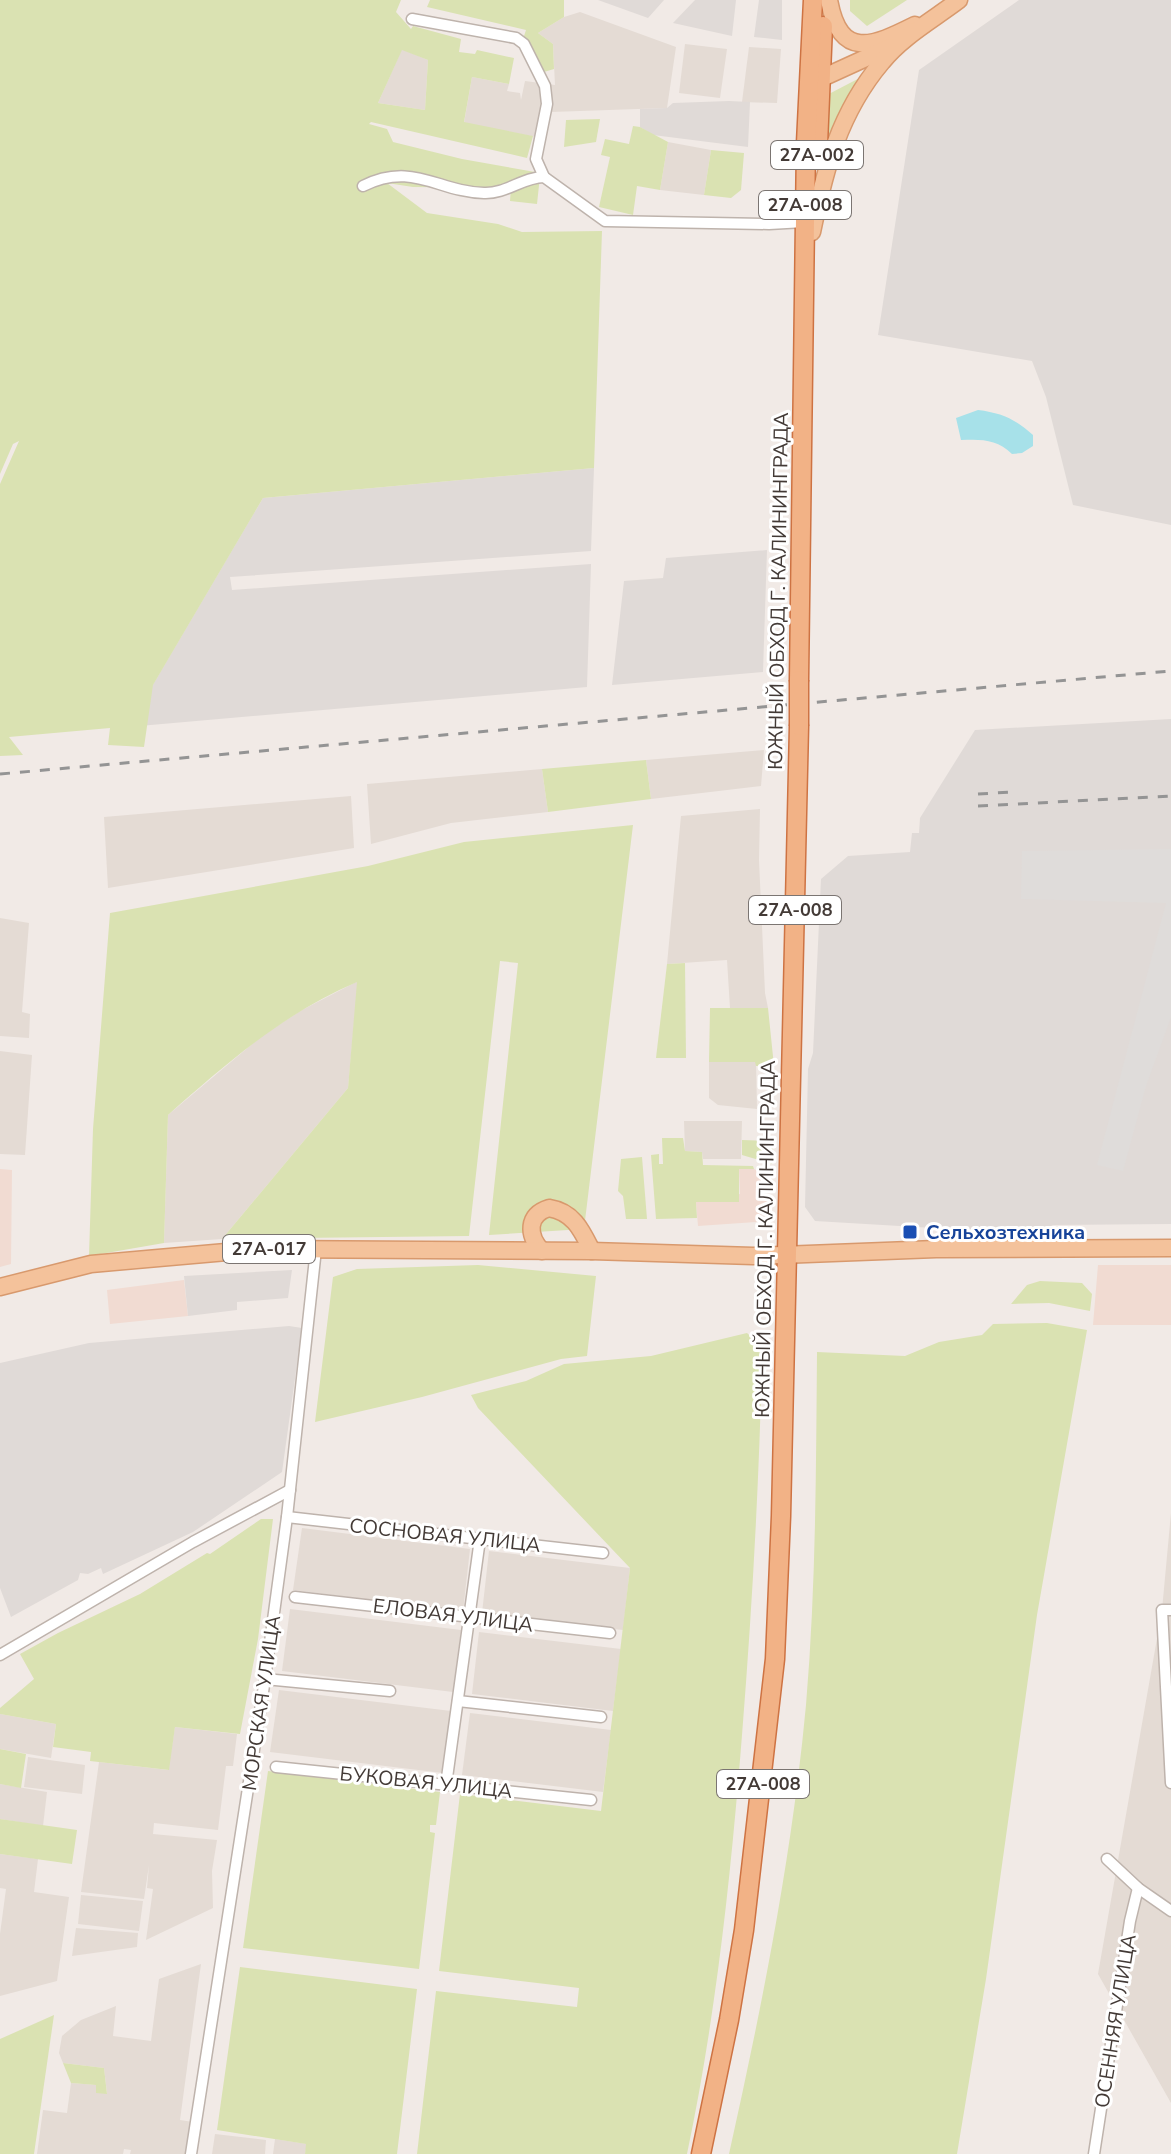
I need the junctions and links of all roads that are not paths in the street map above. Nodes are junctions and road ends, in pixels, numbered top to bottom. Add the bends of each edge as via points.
1 (813, 0) edge
2 (827, 0) edge
3 (954, 4) edge
4 (412, 19) dead end
5 (914, 33) junction
6 (810, 51) junction
7 (883, 60) junction
8 (822, 78) junction
9 (808, 92) junction
10 (544, 177) junction
11 (363, 186) dead end
12 (808, 227) junction
13 (1171, 1248) edge
14 (316, 1249) junction
15 (542, 1251) junction
16 (592, 1251) junction
17 (786, 1254) junction
18 (0, 1287) edge
19 (290, 1490) junction
20 (287, 1517) junction
21 (480, 1539) junction
22 (603, 1553) dead end
23 (295, 1597) dead end
24 (1171, 1610) edge
25 (469, 1617) junction
26 (610, 1633) dead end
27 (0, 1655) edge
28 (265, 1679) junction
29 (390, 1691) dead end
30 (458, 1701) junction
31 (601, 1717) dead end
32 (276, 1767) dead end
33 (1171, 1783) edge
34 (446, 1785) junction
35 (591, 1800) dead end
36 (1107, 1859) dead end
37 (1138, 1888) junction
38 (1171, 1911) edge
39 (191, 2154) edge
40 (701, 2154) edge
41 (1094, 2154) edge

1 - 6 highway, ЮЖНЫЙ ОБХОД Г. КАЛИНИНГРАДА
2 - 3 main road via 838,31 867,44
2 - 8 highway, 27А-002
3 - 5 main road, 27А-008
4 - 10 street via 516,38 524,44 545,86 547,104 536,159
5 - 7 main road, 27А-008
5 - 8 main road, 27А-008
6 - 8 main road
6 - 9 highway, ЮЖНЫЙ ОБХОД Г. КАЛИНИНГРАДА
7 - 8 main road via 835,84
7 - 12 main road, 27А-008 via 849,110
8 - 9 main road, 27А-008
8 - 12 highway, 27А-002
9 - 12 highway, ЮЖНЫЙ ОБХОД Г. КАЛИНИНГРАДА / 27А-008
10 - 11 street via 484,194 398,176
10 - 12 street via 605,221
12 - 17 highway, ЮЖНЫЙ ОБХОД Г. КАЛИНИНГРАДА / 27А-008, bridge
13 - 17 main road, 27А-017
14 - 15 main road, 27А-017
14 - 18 main road, 27А-017 via 91,1264
14 - 19 street, МОРСКАЯ УЛИЦА
15 - 16 main road, 27А-017
15 - 16 main road via 531,1225 535,1215 549,1208 570,1216
16 - 17 main road, 27А-017
17 - 40 highway, ЮЖНЫЙ ОБХОД Г. КАЛИНИНГРАДА / 27А-008 via 771,1712 744,1930
19 - 20 street, МОРСКАЯ УЛИЦА
19 - 27 street
20 - 21 street, СОСНОВАЯ УЛИЦА
20 - 28 street, МОРСКАЯ УЛИЦА
21 - 22 street, СОСНОВАЯ УЛИЦА
21 - 25 street
23 - 25 street, ЕЛОВАЯ УЛИЦА
24 - 33 street via 1162,1610
25 - 26 street, ЕЛОВАЯ УЛИЦА
25 - 30 street
28 - 29 street
28 - 39 street, МОРСКАЯ УЛИЦА
30 - 31 street
30 - 34 street
32 - 34 street, БУКОВАЯ УЛИЦА
34 - 35 street, БУКОВАЯ УЛИЦА
36 - 37 street
37 - 38 street
37 - 41 street, ОСЕННЯЯ УЛИЦА

